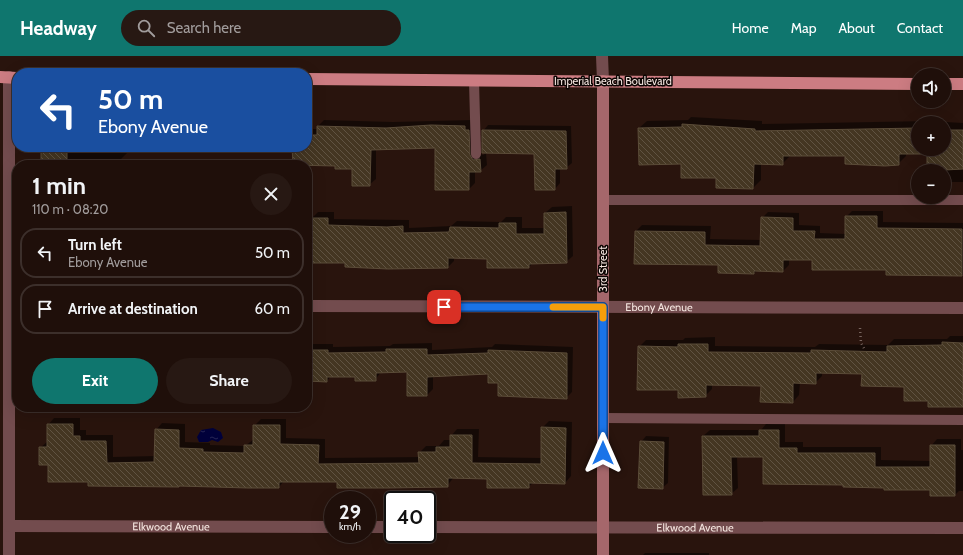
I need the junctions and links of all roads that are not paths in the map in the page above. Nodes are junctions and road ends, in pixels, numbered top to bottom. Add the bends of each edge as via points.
1 (602, 56) edge
2 (9, 77) edge
3 (312, 80) edge
4 (474, 80) junction
5 (603, 81) junction
6 (911, 84) edge
7 (951, 84) edge
8 (963, 84) edge
9 (476, 154) dead end
10 (603, 200) junction
11 (963, 200) edge
12 (12, 249) edge
13 (312, 306) edge
14 (603, 307) junction
15 (963, 308) edge
16 (12, 361) edge
17 (603, 418) junction
18 (963, 420) edge
19 (9, 526) junction
20 (324, 527) edge
21 (436, 527) edge
22 (603, 527) junction
23 (963, 528) edge
24 (9, 555) edge
25 (603, 555) edge

1 - 5 street, 3rd Street
2 - 12 street
3 - 4 main road, Imperial Beach Boulevard
4 - 5 main road, Imperial Beach Boulevard
4 - 9 lane
5 - 6 main road, Imperial Beach Boulevard
5 - 10 street, 3rd Street
7 - 8 main road
10 - 11 lane
10 - 14 street, 3rd Street
13 - 14 street, Ebony Avenue
14 - 15 street, Ebony Avenue
14 - 17 street, 3rd Street
16 - 19 street
17 - 18 lane
17 - 22 street, 3rd Street
19 - 20 street, Elkwood Avenue
19 - 24 street
21 - 22 street, Elkwood Avenue
22 - 23 street, Elkwood Avenue
22 - 25 street, 3rd Street

